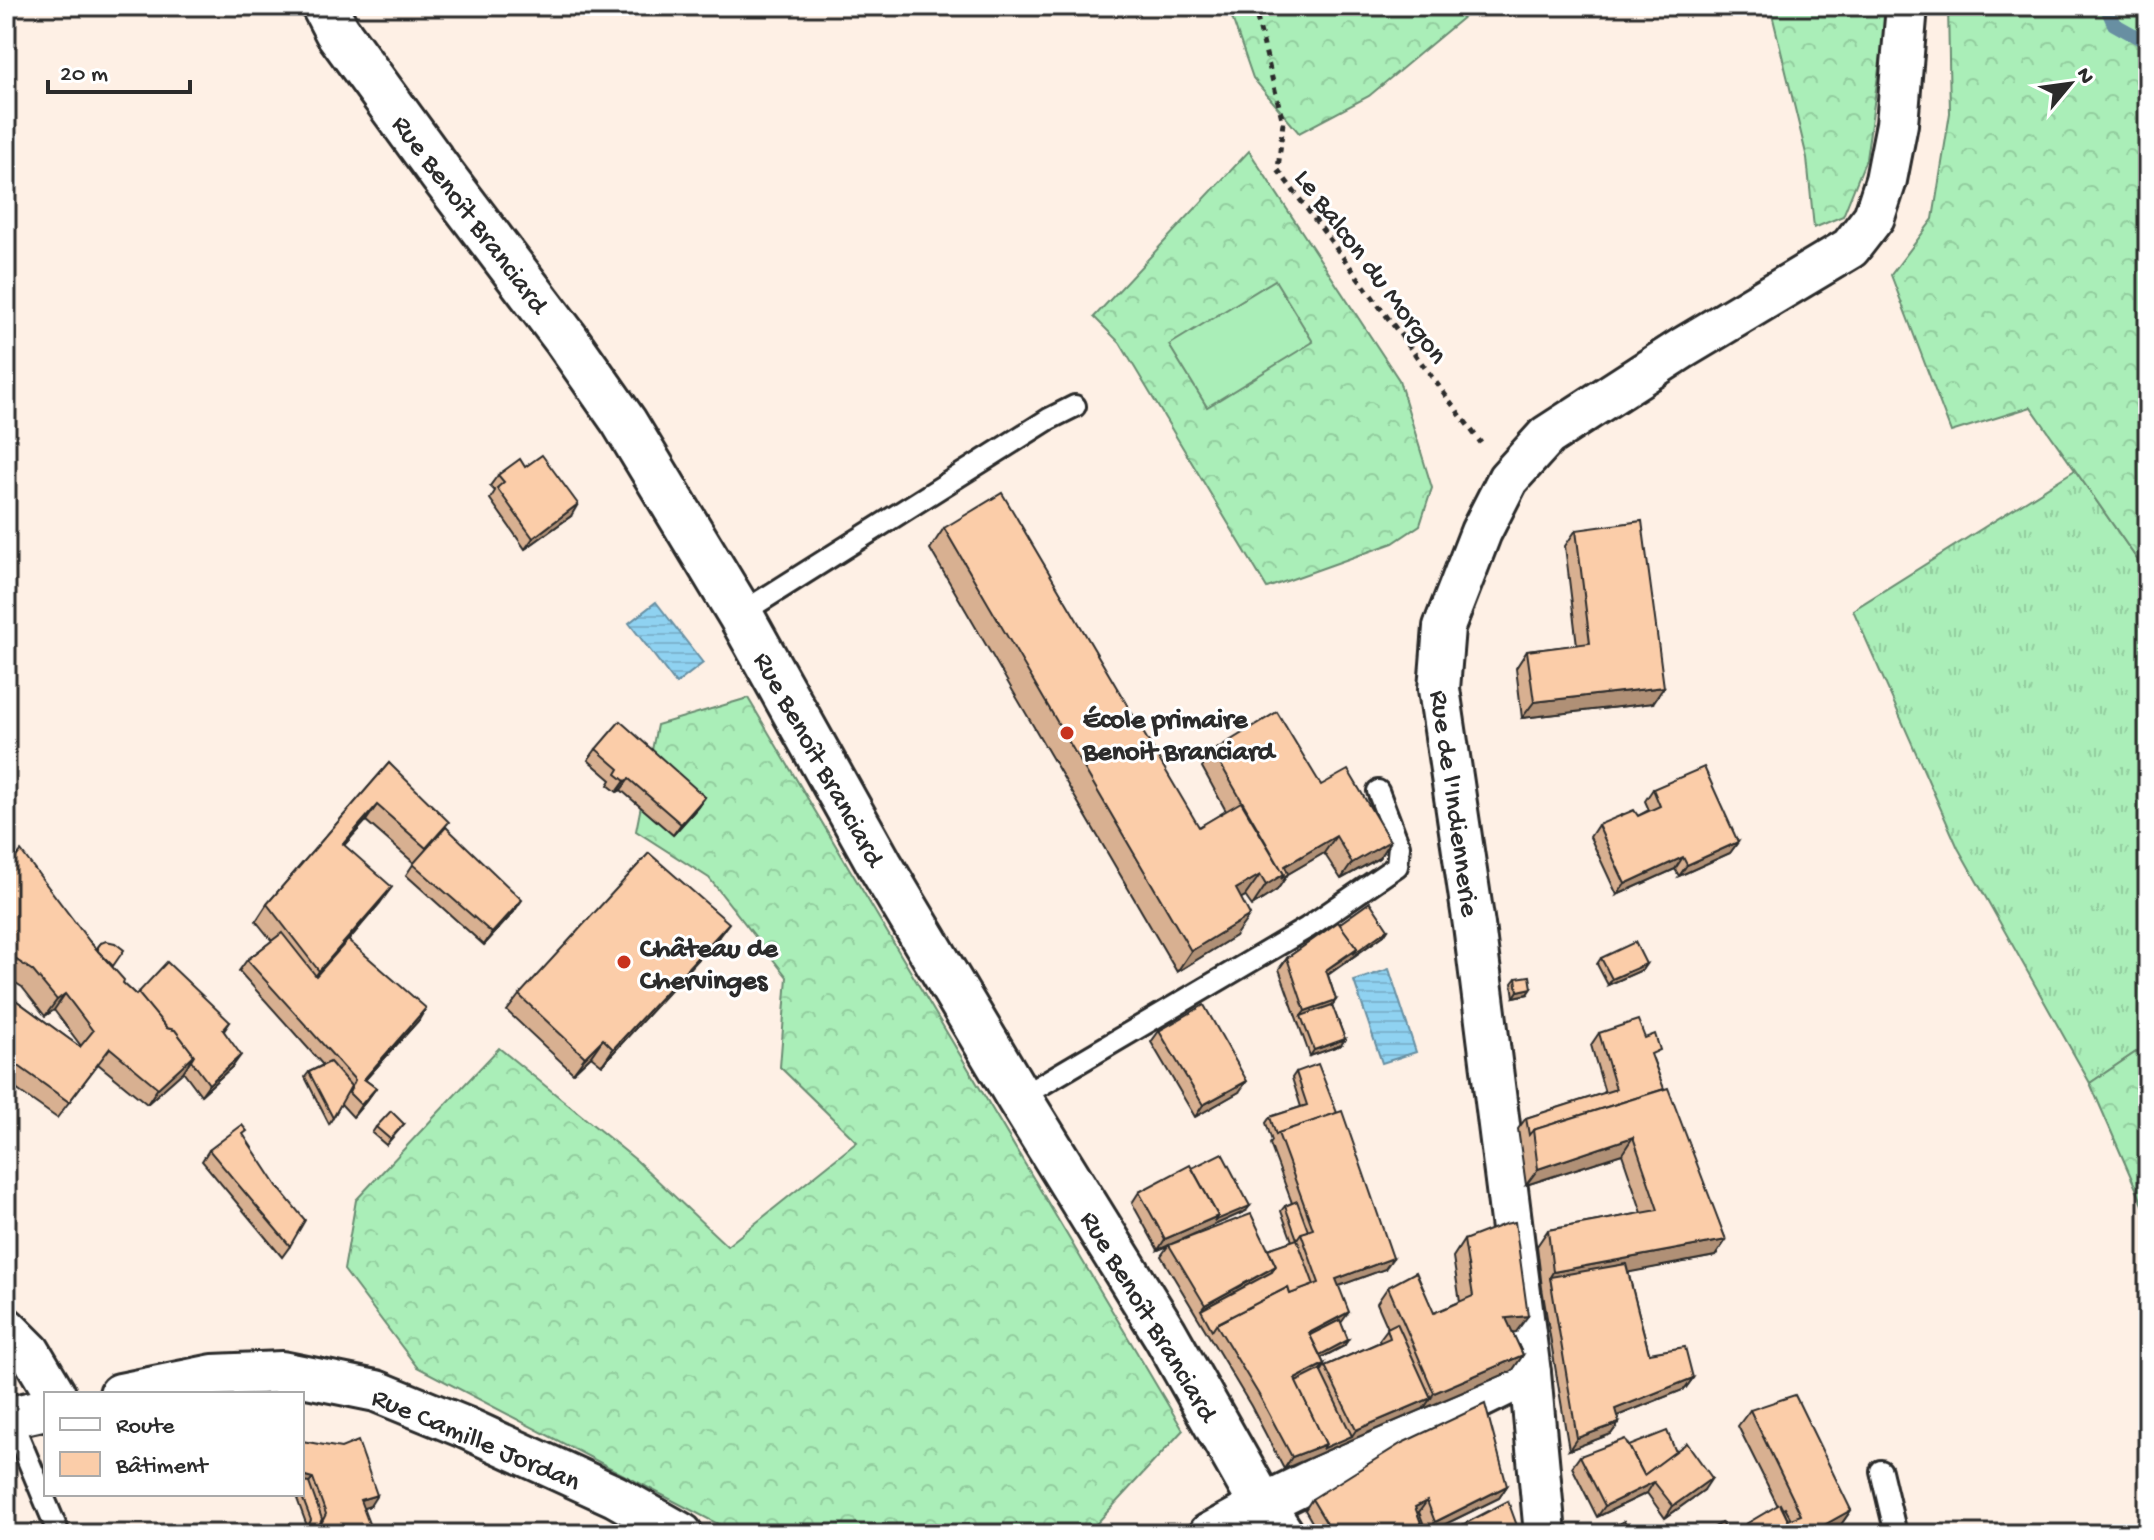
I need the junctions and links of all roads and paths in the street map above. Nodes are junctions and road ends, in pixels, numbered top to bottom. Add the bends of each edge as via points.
1 (324, 6) edge
2 (1254, 6) edge
3 (1907, 6) edge
4 (1075, 406) dead end
5 (1508, 479) junction
6 (740, 614) junction
7 (1378, 791) dead end
8 (1019, 1098) junction
9 (6, 1328) edge
10 (1530, 1373) junction
11 (54, 1392) edge
12 (130, 1392) edge
13 (21, 1415) edge
14 (1881, 1471) dead end
15 (44, 1487) edge
16 (47, 1496) edge
17 (1271, 1520) edge
18 (59, 1534) edge
19 (682, 1534) edge
20 (1209, 1534) edge
21 (1545, 1534) edge
22 (1896, 1534) edge

1 - 6 street, Rue Benoît Branciard via 337,31 624,422
2 - 5 path, Le Balcon du Morgon via 1283,122 1278,170
3 - 5 street, Rue de l'Indiennerie via 1897,124 1886,180 1874,217 1850,248 1547,436
4 - 6 lane
5 - 10 street, Rue de l'Indiennerie via 1444,627 1439,689
6 - 8 street, Rue Benoît Branciard via 880,865
7 - 8 lane via 1399,846 1397,866 1307,928
8 - 17 street, Rue Benoît Branciard via 1165,1334
9 - 11 street via 30,1352
10 - 17 street
10 - 21 street, Rue de l'Indiennerie
12 - 19 street, Rue Camille Jordan via 213,1375 282,1372 376,1391 615,1496
13 - 15 lane
14 - 22 lane
16 - 18 lane
17 - 20 street

